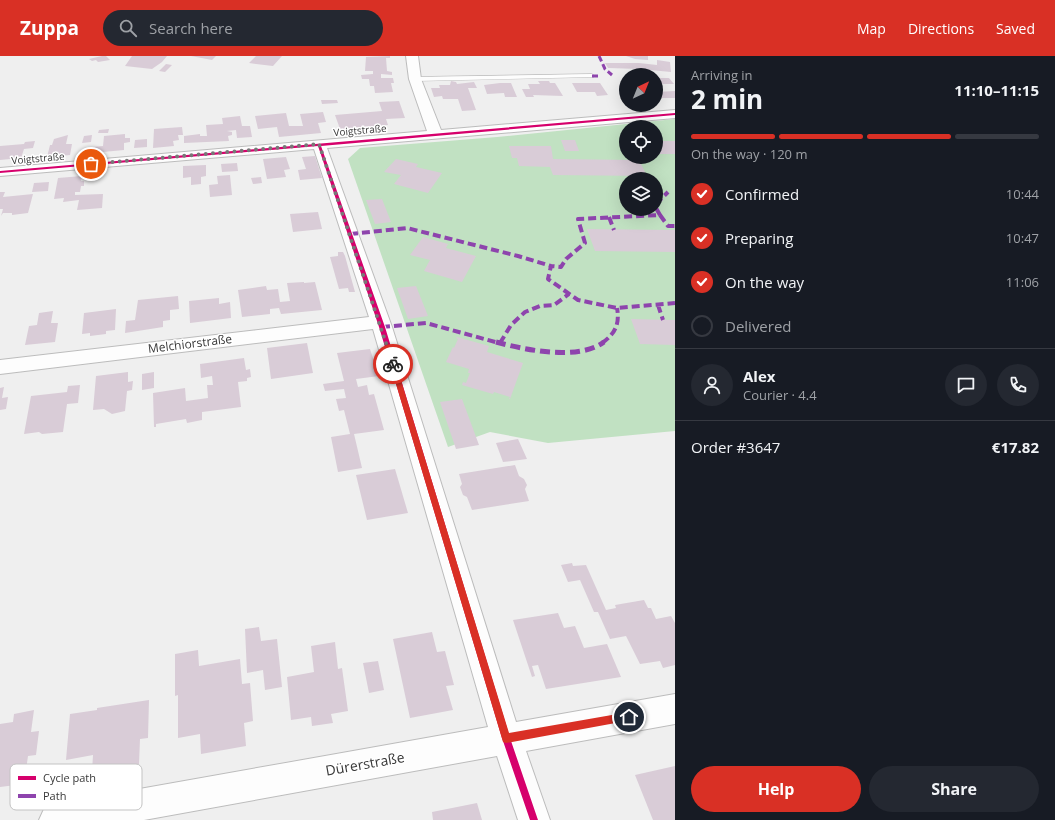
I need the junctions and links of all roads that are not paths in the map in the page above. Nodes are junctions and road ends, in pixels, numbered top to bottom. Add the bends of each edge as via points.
1 (412, 56) edge
2 (592, 76) dead end
3 (415, 79) junction
4 (675, 114) edge
5 (435, 134) junction
6 (319, 144) junction
7 (0, 172) edge
8 (380, 322) junction
9 (0, 366) edge
10 (675, 709) edge
11 (506, 738) junction
12 (142, 804) edge
13 (110, 810) edge
14 (55, 820) edge
15 (534, 820) edge

1 - 3 street
2 - 3 lane
3 - 5 street
4 - 5 street, Voigtstraße
5 - 6 street, Voigtstraße
6 - 7 street, Voigtstraße
6 - 8 street
8 - 9 street, Melchiorstraße
8 - 11 street
10 - 11 street, Dürerstraße
11 - 12 street, Dürerstraße
11 - 15 street
13 - 14 street, Dürerstraße

